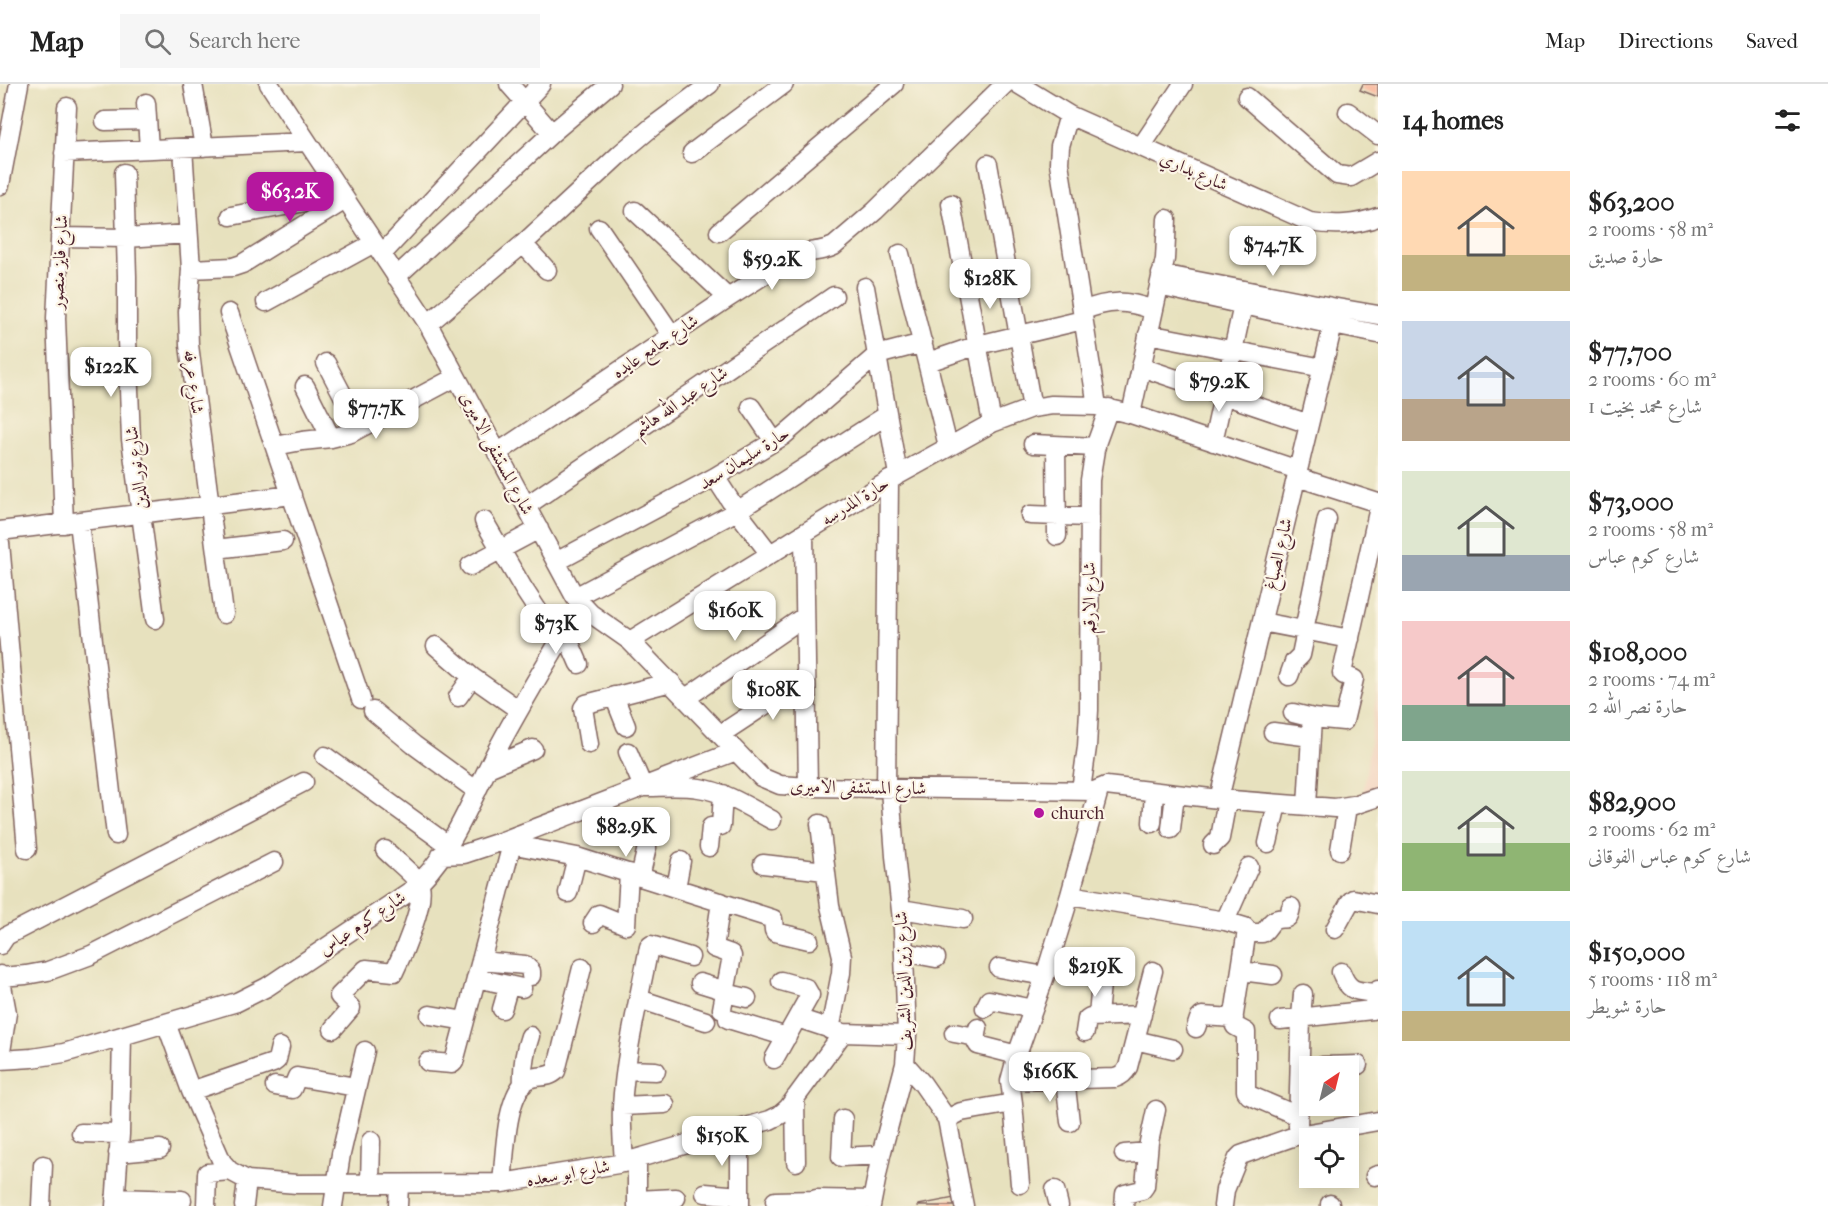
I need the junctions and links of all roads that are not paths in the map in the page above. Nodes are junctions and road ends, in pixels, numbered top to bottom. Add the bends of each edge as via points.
1 (19, 84) edge
2 (193, 84) edge
3 (268, 84) edge
4 (509, 84) edge
5 (541, 84) edge
6 (610, 84) edge
7 (711, 84) edge
8 (784, 84) edge
9 (894, 84) edge
10 (1005, 84) edge
11 (1018, 84) edge
12 (1177, 86) edge
13 (1246, 97) dead end
14 (524, 102) junction
15 (67, 107) dead end
16 (1348, 112) dead end
17 (1069, 115) junction
18 (105, 121) dead end
19 (1377, 130) edge
20 (552, 133) junction
21 (308, 142) junction
22 (204, 147) junction
23 (1141, 147) junction
24 (183, 148) junction
25 (149, 149) junction
26 (64, 153) junction
27 (692, 153) dead end
28 (1378, 161) edge
29 (988, 164) dead end
30 (124, 172) dead end
31 (0, 185) edge
32 (344, 197) junction
33 (951, 204) dead end
34 (635, 211) dead end
35 (231, 216) dead end
36 (1378, 217) edge
37 (1167, 219) dead end
38 (599, 228) dead end
39 (719, 232) dead end
40 (189, 234) junction
41 (60, 237) junction
42 (126, 238) junction
43 (523, 243) junction
44 (378, 248) junction
45 (900, 254) dead end
46 (191, 269) junction
47 (547, 270) dead end
48 (396, 277) junction
49 (1160, 280) junction
50 (865, 287) dead end
51 (834, 296) dead end
52 (728, 298) junction
53 (266, 302) dead end
54 (1244, 305) junction
55 (1153, 310) junction
56 (229, 313) dead end
57 (1082, 315) junction
58 (1378, 315) edge
59 (1335, 317) junction
60 (428, 324) junction
61 (1148, 334) junction
62 (1378, 334) edge
63 (672, 335) junction
64 (1019, 335) junction
65 (923, 343) junction
66 (978, 345) junction
67 (1233, 351) junction
68 (877, 355) junction
69 (928, 362) junction
70 (326, 363) dead end
71 (1141, 368) junction
72 (1323, 368) junction
73 (456, 377) junction
74 (305, 386) dead end
75 (1223, 396) junction
76 (751, 407) dead end
77 (1103, 407) junction
78 (1032, 408) junction
79 (1131, 414) junction
80 (887, 416) junction
81 (992, 423) junction
82 (1309, 424) junction
83 (360, 428) junction
84 (331, 438) junction
85 (774, 441) junction
86 (1213, 442) junction
87 (1033, 444) dead end
88 (275, 446) junction
89 (948, 446) junction
90 (1056, 446) junction
91 (1096, 447) junction
92 (497, 453) junction
93 (1297, 473) junction
94 (715, 477) junction
95 (894, 477) junction
96 (292, 495) junction
97 (1378, 503) edge
98 (211, 505) junction
99 (526, 506) junction
100 (737, 511) junction
101 (1378, 512) edge
102 (141, 514) junction
103 (1030, 515) dead end
104 (1056, 515) junction
105 (1089, 517) junction
106 (1327, 519) dead end
107 (484, 521) dead end
108 (71, 523) junction
109 (538, 529) junction
110 (0, 531) edge
111 (804, 534) junction
112 (1057, 536) dead end
113 (283, 541) dead end
114 (0, 543) edge
115 (216, 549) junction
116 (501, 550) junction
117 (770, 554) junction
118 (556, 562) junction
119 (470, 566) dead end
120 (578, 601) junction
121 (224, 615) dead end
122 (805, 616) junction
123 (155, 619) dead end
124 (1262, 622) junction
125 (1305, 631) junction
126 (562, 637) junction
127 (1350, 639) junction
128 (630, 641) junction
129 (436, 646) dead end
130 (579, 664) dead end
131 (1289, 676) dead end
132 (472, 677) junction
133 (806, 678) junction
134 (671, 682) junction
135 (614, 696) junction
136 (458, 697) dead end
137 (686, 698) junction
138 (519, 710) junction
139 (1293, 713) dead end
140 (1313, 718) junction
141 (626, 726) dead end
142 (1273, 732) dead end
143 (721, 734) junction
144 (1311, 737) junction
145 (590, 744) dead end
146 (533, 749) dead end
147 (736, 751) junction
148 (628, 752) dead end
149 (325, 756) dead end
150 (488, 768) junction
151 (304, 782) dead end
152 (643, 787) junction
153 (808, 787) junction
154 (888, 789) junction
155 (1090, 790) junction
156 (477, 792) junction
157 (1154, 792) junction
158 (723, 794) junction
159 (1175, 794) junction
160 (1378, 797) edge
161 (1223, 800) junction
162 (1277, 804) junction
163 (1307, 806) junction
164 (1347, 807) junction
165 (772, 820) dead end
166 (1152, 823) dead end
167 (820, 824) dead end
168 (1171, 829) dead end
169 (116, 835) dead end
170 (506, 843) junction
171 (1268, 843) dead end
172 (1213, 845) dead end
173 (647, 847) dead end
174 (709, 847) dead end
175 (27, 849) dead end
176 (385, 850) dead end
177 (444, 850) junction
178 (1340, 850) dead end
179 (577, 857) junction
180 (681, 861) dead end
181 (274, 862) dead end
182 (763, 864) dead end
183 (1249, 867) dead end
184 (825, 872) junction
185 (635, 875) junction
186 (419, 884) junction
187 (676, 888) junction
188 (568, 893) dead end
189 (1070, 895) junction
190 (721, 902) junction
191 (1378, 904) edge
192 (1291, 907) dead end
193 (901, 909) junction
194 (963, 919) dead end
195 (1225, 921) junction
196 (593, 923) dead end
197 (1335, 928) dead end
198 (1247, 933) junction
199 (809, 940) dead end
200 (0, 945) edge
201 (904, 952) junction
202 (690, 957) dead end
203 (936, 958) dead end
204 (582, 968) dead end
205 (999, 968) dead end
206 (478, 969) junction
207 (1154, 971) dead end
208 (1241, 971) junction
209 (1341, 972) dead end
210 (1273, 975) dead end
211 (0, 976) edge
212 (1045, 976) junction
213 (781, 981) dead end
214 (521, 983) junction
215 (700, 983) dead end
216 (1101, 984) dead end
217 (1303, 994) dead end
218 (639, 999) junction
219 (725, 1003) junction
220 (1375, 1004) edge
221 (985, 1008) dead end
222 (502, 1009) dead end
223 (1033, 1009) junction
224 (1142, 1014) junction
225 (430, 1015) dead end
226 (1098, 1015) junction
227 (1301, 1017) junction
228 (797, 1018) junction
229 (1234, 1018) junction
230 (1280, 1020) dead end
231 (465, 1021) junction
232 (706, 1021) dead end
233 (166, 1023) junction
234 (748, 1025) junction
235 (1196, 1028) dead end
236 (333, 1029) dead end
237 (836, 1031) junction
238 (1085, 1032) dead end
239 (954, 1033) dead end
240 (907, 1035) junction
241 (122, 1036) junction
242 (530, 1036) dead end
243 (787, 1037) junction
244 (1135, 1040) junction
245 (280, 1047) dead end
246 (1173, 1050) dead end
247 (365, 1051) dead end
248 (1017, 1055) junction
249 (1303, 1056) edge
250 (0, 1059) edge
251 (774, 1059) dead end
252 (428, 1062) dead end
253 (905, 1064) junction
254 (626, 1070) junction
255 (656, 1071) dead end
256 (1065, 1079) junction
257 (1010, 1081) junction
258 (523, 1085) junction
259 (275, 1086) dead end
260 (356, 1087) junction
261 (191, 1091) junction
262 (795, 1098) junction
263 (1013, 1102) junction
264 (665, 1104) dead end
265 (622, 1106) junction
266 (1299, 1108) edge
267 (1156, 1110) dead end
268 (1298, 1116) junction
269 (843, 1119) dead end
270 (947, 1119) junction
271 (1378, 1121) edge
272 (1070, 1122) dead end
273 (740, 1129) junction
274 (81, 1133) dead end
275 (120, 1134) junction
276 (1298, 1135) junction
277 (371, 1141) dead end
278 (160, 1149) dead end
279 (1148, 1152) junction
280 (118, 1153) junction
281 (1124, 1154) dead end
282 (881, 1155) junction
283 (631, 1161) junction
284 (796, 1162) dead end
285 (43, 1165) dead end
286 (230, 1172) junction
287 (247, 1180) junction
288 (502, 1183) junction
289 (336, 1184) junction
290 (370, 1184) junction
291 (399, 1184) junction
292 (1020, 1184) dead end
293 (705, 1192) dead end
294 (676, 1198) dead end
295 (182, 1200) dead end
296 (740, 1201) edge
297 (775, 1201) dead end
298 (115, 1202) edge
299 (637, 1203) edge
300 (813, 1203) edge
301 (872, 1203) edge
302 (41, 1206) edge
303 (206, 1206) edge
304 (244, 1206) edge
305 (333, 1206) edge
306 (398, 1206) edge
307 (964, 1206) edge
308 (1124, 1206) edge
309 (1223, 1206) edge

1 - 31 street
2 - 22 street
3 - 21 street, شارع المستشفى الاميرى
4 - 14 street
5 - 14 street
6 - 20 street
7 - 43 street via 621,153
8 - 27 street
9 - 39 street
10 - 52 street, شارع جامع عايده via 834,246 800,253
11 - 17 street, شارع بداري
12 - 23 street
13 - 28 street via 1337,175 1351,177
14 - 20 street
14 - 44 street
15 - 26 street, شارع فايز منصور
16 - 19 street
17 - 23 street, شارع بداري
17 - 57 street via 1059,163
18 - 25 street via 147,112
20 - 48 street
21 - 22 street
21 - 32 street, شارع المستشفى الاميرى
22 - 24 street
23 - 36 street, شارع بداري via 1310,222 1347,225
24 - 25 street
24 - 40 street, شارع عرفه
25 - 26 street
26 - 41 street, شارع فايز منصور
29 - 64 street
30 - 42 street, شارع نور الدين
32 - 35 street
32 - 44 street, شارع المستشفى الاميرى
32 - 46 street via 242,264
33 - 66 street
34 - 52 street
37 - 49 street
38 - 63 street
40 - 42 street
40 - 46 street, شارع عرفه
41 - 42 street
41 - 108 street, شارع فايز منصور via 56,318
42 - 102 street, شارع نور الدين via 131,439
43 - 47 street
43 - 60 street
44 - 48 street, شارع المستشفى الاميرى
44 - 53 street
45 - 65 street
46 - 98 street, شارع عرفه via 189,345
48 - 60 street, شارع المستشفى الاميرى
49 - 54 street
49 - 55 street
49 - 59 street
50 - 68 street, شارع زين الدين الشريف
51 - 99 street, شارع عبد الله هاشم
52 - 63 street, شارع جامع عايده
54 - 59 street
54 - 67 street
55 - 57 street via 1118,302 1099,304
55 - 61 street
56 - 88 street
57 - 64 street
57 - 77 street
58 - 59 street
59 - 62 street
59 - 72 street, شارع الصباغ
60 - 73 street, شارع المستشفى الاميرى
61 - 67 street
61 - 71 street
63 - 92 street, شارع جامع عايده
64 - 66 street
64 - 78 street
65 - 68 street, حارة سليمان سعد
65 - 69 street
66 - 69 street
66 - 81 street
67 - 72 street
67 - 75 street
68 - 80 street, شارع زين الدين الشريف
68 - 85 street, حارة سليمان سعد
69 - 89 street
70 - 83 street
71 - 75 street
71 - 79 street
72 - 82 street, شارع الصباغ
73 - 83 street
73 - 92 street, شارع المستشفى الاميرى
74 - 84 street
75 - 82 street
75 - 86 street
76 - 85 street
77 - 78 street, حارة المدرسه
77 - 79 street, حارة المدرسه
77 - 91 street, شارع الارقم
78 - 81 street, حارة المدرسه
79 - 86 street, حارة المدرسه
80 - 95 street, شارع زين الدين الشريف
80 - 100 street
81 - 89 street, حارة المدرسه
82 - 93 street, شارع الصباغ
83 - 84 street
84 - 88 street
85 - 94 street, حارة سليمان سعد
86 - 93 street, حارة المدرسه
87 - 90 street
88 - 96 street
89 - 95 street, حارة المدرسه
90 - 91 street
90 - 104 street
91 - 105 street, شارع الارقم
92 - 99 street, شارع المستشفى الاميرى
93 - 97 street, حارة المدرسه
93 - 124 street, شارع الصباغ
94 - 100 street
94 - 118 street, حارة سليمان سعد
95 - 111 street, حارة المدرسه
95 - 154 street, شارع زين الدين الشريف
96 - 98 street
96 - 156 street via 367,705
98 - 102 street
98 - 115 street, شارع عرفه
99 - 109 street, شارع المستشفى الاميرى
100 - 117 street
100 - 120 street
101 - 127 street
102 - 108 street
102 - 123 street, شارع نور الدين
103 - 104 street
104 - 105 street
104 - 112 street
105 - 155 street, شارع الارقم
106 - 125 street
107 - 116 street
108 - 110 street
108 - 169 street, شارع فايز منصور
109 - 116 street
109 - 118 street, شارع المستشفى الاميرى
111 - 117 street, حارة المدرسه
111 - 122 street
113 - 115 street
114 - 175 street
115 - 121 street, شارع عرفه
116 - 119 street
116 - 126 street via 523,588
117 - 128 street, حارة المدرسه
118 - 120 street, شارع المستشفى الاميرى
120 - 126 street, شارع كوم عباس
120 - 128 street, شارع المستشفى الاميرى
122 - 133 street
122 - 137 street
124 - 125 street
124 - 161 street, شارع الصباغ
125 - 127 street
125 - 131 street via 1301,655
126 - 130 street
126 - 138 street, شارع كوم عباس
127 - 140 street via 1342,673 1354,679 1344,721
128 - 134 street, شارع المستشفى الاميرى
129 - 132 street
132 - 136 street
132 - 138 street
133 - 143 street
133 - 153 street
134 - 135 street
134 - 137 street, شارع المستشفى الاميرى
135 - 141 street
135 - 145 street via 584,706
137 - 143 street, شارع المستشفى الاميرى
138 - 150 street, شارع كوم عباس
139 - 140 street
140 - 144 street
142 - 144 street
143 - 147 street, شارع المستشفى الاميرى
144 - 163 street
146 - 150 street
147 - 152 street
147 - 153 street, شارع المستشفى الاميرى via 771,782
148 - 152 street
149 - 177 street
150 - 156 street, شارع كوم عباس
151 - 200 street via 6,936
152 - 158 street via 686,786
152 - 170 street
153 - 154 street, شارع المستشفى الاميرى
154 - 155 street, شارع المستشفى الاميرى
154 - 193 street, شارع زين الدين الشريف
155 - 157 street, شارع المستشفى الاميرى via 1106,786
155 - 189 street, شارع الارقم
156 - 177 street, شارع كوم عباس
157 - 159 street, شارع المستشفى الاميرى
157 - 166 street
158 - 165 street
158 - 174 street via 721,826 711,827
159 - 161 street, شارع المستشفى الاميرى
159 - 168 street
160 - 164 street, شارع المستشفى الاميرى
161 - 162 street, شارع المستشفى الاميرى
161 - 172 street, شارع الصباغ via 1220,838
162 - 163 street, شارع المستشفى الاميرى
162 - 171 street
163 - 164 street, شارع المستشفى الاميرى
164 - 178 street
167 - 184 street
170 - 177 street via 464,854
170 - 179 street
170 - 206 street
173 - 185 street
176 - 186 street
177 - 186 street, شارع كوم عباس
179 - 185 street
179 - 188 street
180 - 187 street
181 - 211 street via 91,955 48,971
182 - 184 street
183 - 195 street
184 - 237 street via 842,965
185 - 187 street
185 - 196 street via 626,925 599,914
186 - 233 street, شارع كوم عباس via 252,995
186 - 236 street via 420,907 395,971 366,969 339,996 351,1008
187 - 190 street
189 - 195 street
189 - 212 street, شارع الارقم
190 - 199 street via 773,919 775,932
190 - 219 street via 714,948 732,955
191 - 197 street via 1353,899
192 - 198 street via 1287,919 1275,920 1262,933
193 - 194 street
193 - 201 street, شارع زين الدين الشريف
195 - 198 street via 1245,927
198 - 208 street
201 - 203 street
201 - 240 street, شارع زين الدين الشريف
202 - 218 street via 650,946
204 - 258 street via 556,1071 549,1076 530,1078
205 - 212 street
206 - 214 street
206 - 214 street via 525,965 531,970
206 - 231 street
207 - 224 street
208 - 210 street
208 - 229 street
209 - 220 street via 1350,988
211 - 250 street via 7,1013
212 - 223 street, شارع الارقم
213 - 228 street via 806,988 810,995
214 - 222 street
215 - 219 street
216 - 226 street
217 - 227 street
218 - 232 street
218 - 254 street
219 - 234 street
219 - 234 street via 749,1002
220 - 227 street
221 - 223 street via 989,1000
223 - 248 street, شارع الارقم
224 - 226 street
224 - 244 street
225 - 231 street
226 - 238 street via 1087,1019
227 - 230 street
227 - 249 street
228 - 237 street
228 - 243 street
229 - 235 street via 1202,1016
229 - 268 street via 1236,1026 1246,1032 1247,1093
231 - 252 street via 454,1062
233 - 241 street, شارع كوم عباس
233 - 261 street
234 - 243 street
237 - 240 street
237 - 262 street, شارع ابو سعده
239 - 248 street via 978,1032 980,1046
240 - 253 street, شارع زين الدين الشريف
241 - 250 street, شارع كوم عباس via 64,1053
241 - 275 street
242 - 258 street via 522,1065
243 - 251 street
244 - 246 street
244 - 256 street via 1128,1067 1121,1076
245 - 261 street via 273,1063
247 - 260 street
248 - 257 street, شارع الارقم
253 - 270 street
253 - 282 street, شارع زين الدين الشريف
254 - 255 street
254 - 265 street
256 - 257 street
256 - 272 street
257 - 263 street
258 - 288 street via 508,1123
259 - 260 street via 292,1089 297,1077
260 - 289 street
261 - 286 street via 217,1152
262 - 273 street, شارع ابو سعده via 780,1115
262 - 284 street
263 - 270 street via 961,1112
263 - 292 street
264 - 265 street
265 - 283 street via 622,1132
266 - 268 street
267 - 279 street
268 - 276 street
269 - 282 street via 841,1157
270 - 307 street
271 - 276 street
273 - 283 street, شارع ابو سعده
273 - 296 street
274 - 275 street
275 - 280 street
276 - 309 street via 1241,1155 1225,1190
277 - 290 street
278 - 280 street
279 - 281 street
279 - 308 street via 1145,1186 1125,1194
280 - 298 street
282 - 301 street, شارع زين الدين الشريف
283 - 288 street, شارع ابو سعده
283 - 299 street
285 - 302 street
286 - 287 street, شارع ابو سعده
286 - 303 street via 207,1173
287 - 289 street, شارع ابو سعده
287 - 304 street
288 - 291 street, شارع ابو سعده
289 - 290 street, شارع ابو سعده
289 - 305 street
290 - 291 street, شارع ابو سعده
291 - 306 street
293 - 296 street
294 - 299 street
295 - 298 street
297 - 300 street
300 - 301 street

